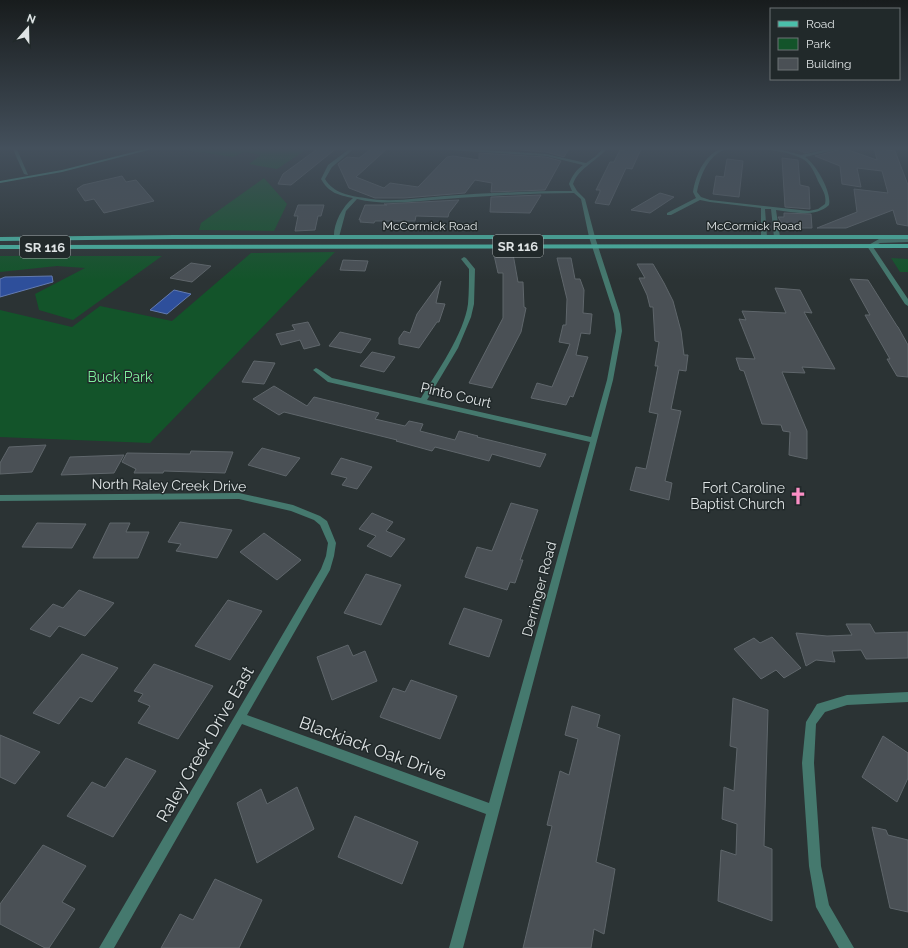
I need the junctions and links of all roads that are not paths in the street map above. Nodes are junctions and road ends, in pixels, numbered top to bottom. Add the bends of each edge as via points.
1 (332, 191) edge
2 (695, 191) edge
3 (826, 191) edge
4 (575, 192) joint
5 (699, 198) junction
6 (355, 199) junction
7 (763, 208) junction
8 (773, 209) junction
9 (669, 214) dead end
10 (174, 237) junction
11 (336, 237) junction
12 (592, 237) junction
13 (764, 237) junction
14 (777, 237) junction
15 (908, 237) edge
16 (0, 239) edge
17 (908, 240) edge
18 (128, 246) junction
19 (595, 246) junction
20 (870, 246) junction
21 (908, 246) edge
22 (0, 247) edge
23 (464, 259) dead end
24 (908, 304) edge
25 (316, 370) dead end
26 (423, 401) junction
27 (594, 440) junction
28 (0, 498) edge
29 (330, 556) joint
30 (908, 697) edge
31 (240, 718) junction
32 (494, 811) junction
33 (106, 948) edge
34 (456, 948) edge
35 (847, 948) edge

1 - 6 street
2 - 5 street
3 - 8 street via 827,205 814,211
4 - 6 street via 521,192 390,201
4 - 12 street, Derringer Road via 583,199
5 - 7 street
5 - 9 street
6 - 11 street via 344,208
7 - 8 street
7 - 13 street
8 - 14 street
10 - 11 main road, McCormick Road / SR 116
10 - 16 main road, McCormick Road / SR 116
10 - 18 main road via 160,242
11 - 12 main road, McCormick Road / SR 116
12 - 13 main road, McCormick Road / SR 116
12 - 19 street, Derringer Road
13 - 14 main road, McCormick Road / SR 116
14 - 15 main road, McCormick Road / SR 116
17 - 20 street via 879,241
18 - 19 main road, McCormick Road / SR 116
18 - 22 main road, McCormick Road / SR 116
19 - 20 main road, McCormick Road / SR 116
19 - 27 street, Derringer Road via 613,298 619,331 610,380
20 - 21 main road, McCormick Road / SR 116
20 - 24 street
23 - 26 street via 472,270 468,317 455,348
25 - 26 street, Pinto Court via 330,380
26 - 27 street, Pinto Court
27 - 32 street, Derringer Road
28 - 29 street, North Raley Creek Drive via 239,496 293,508 317,518 324,523 332,543
29 - 31 street, Raley Creek Drive East via 325,570
30 - 35 street via 847,700 821,708 812,722 808,763 815,866 823,907
31 - 32 street, Blackjack Oak Drive
31 - 33 street, Raley Creek Drive East
32 - 34 street, Derringer Road

